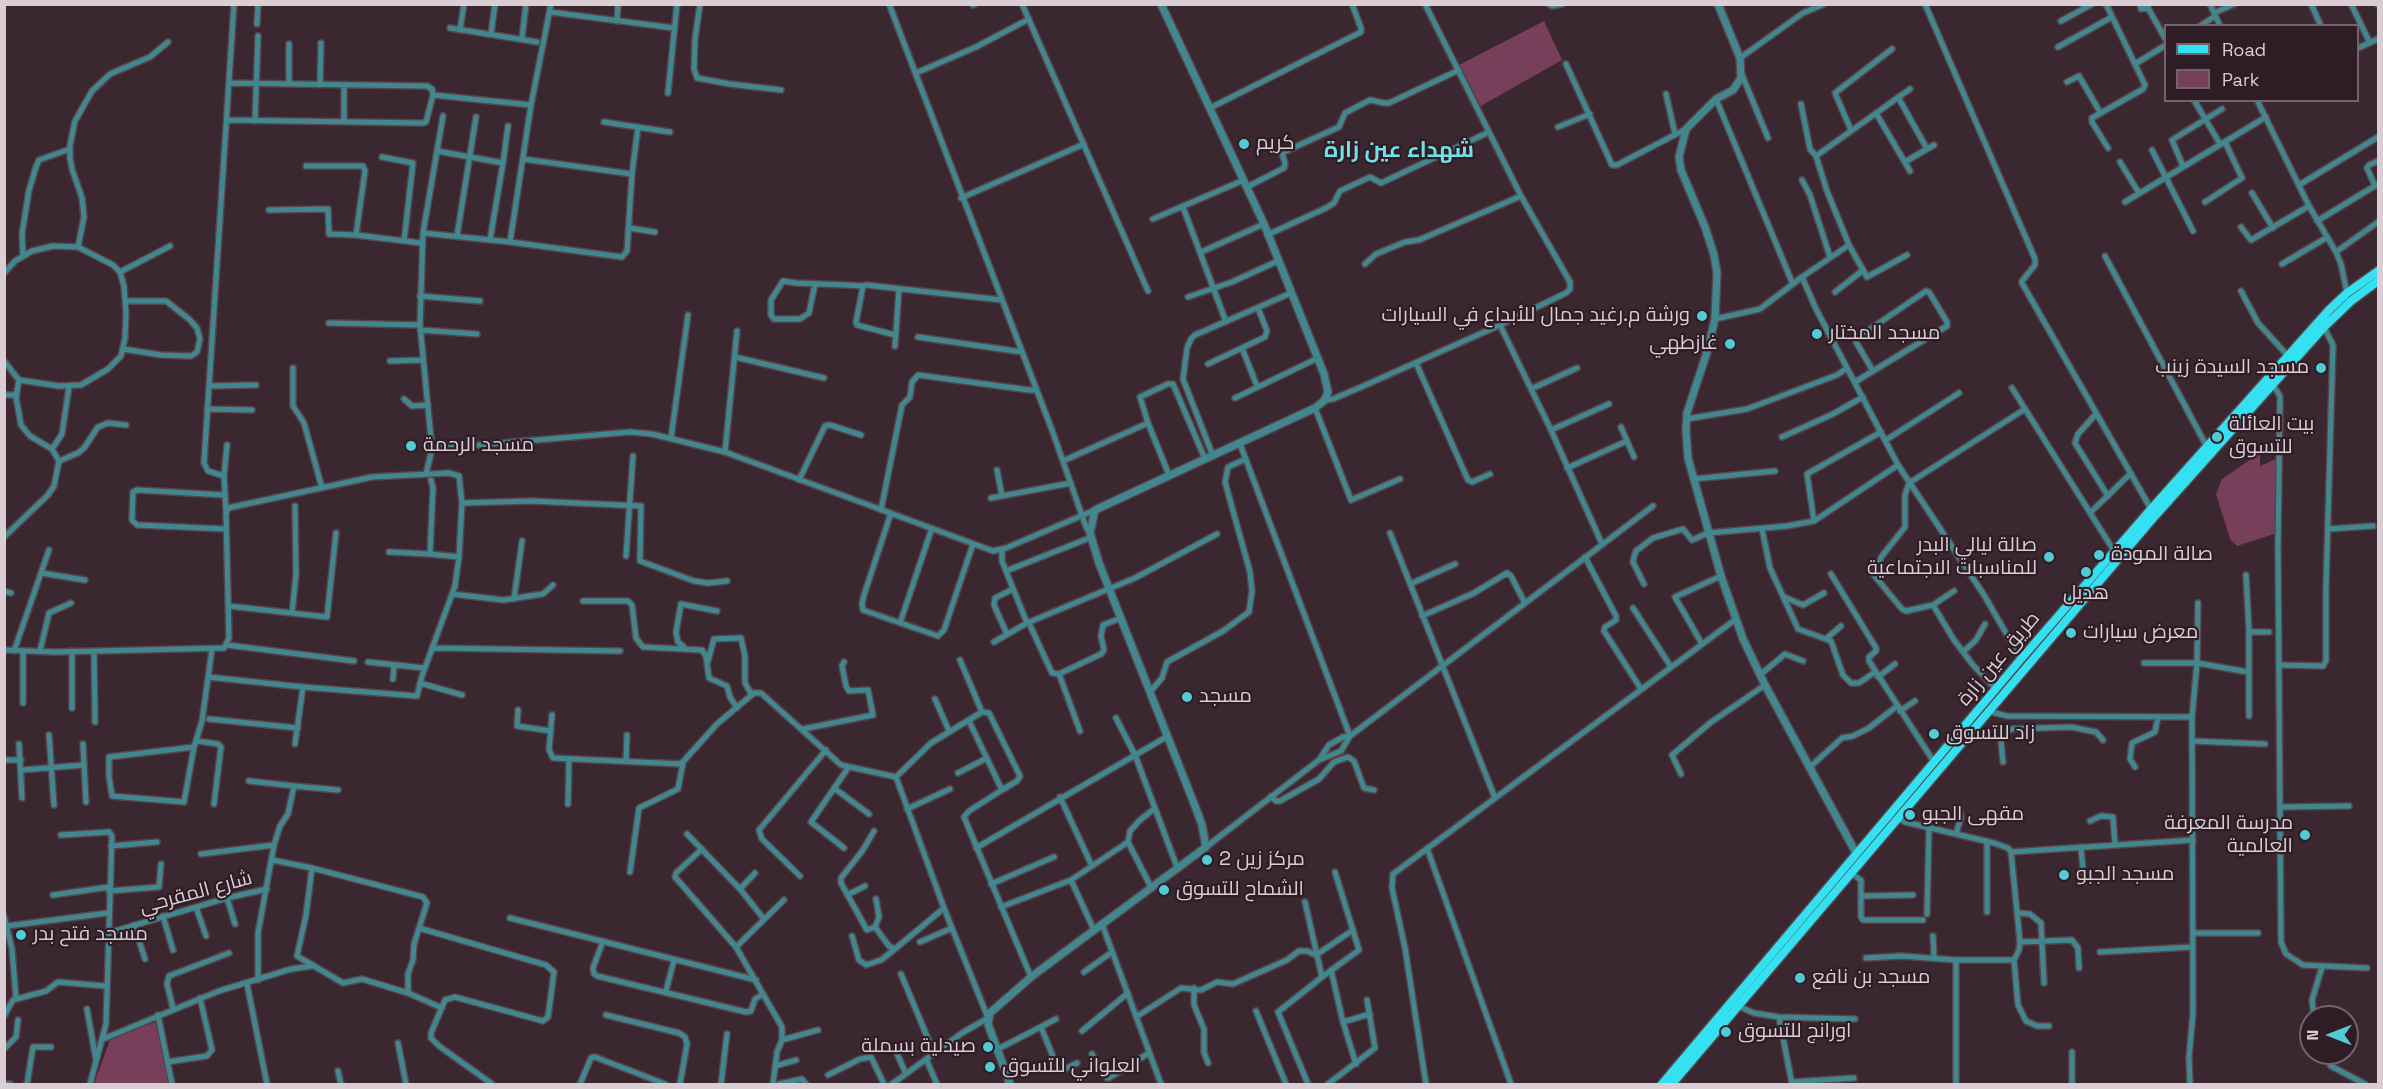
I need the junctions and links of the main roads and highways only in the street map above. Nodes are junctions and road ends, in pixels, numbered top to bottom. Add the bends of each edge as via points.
1 (2379, 272) edge
2 (2379, 281) edge
3 (1662, 1084) edge
4 (1672, 1084) edge

1 - 3 main road, طريق عين زارة via 2347,293 2151,509
2 - 4 main road, طريق عين زارة via 2324,327 2156,516

